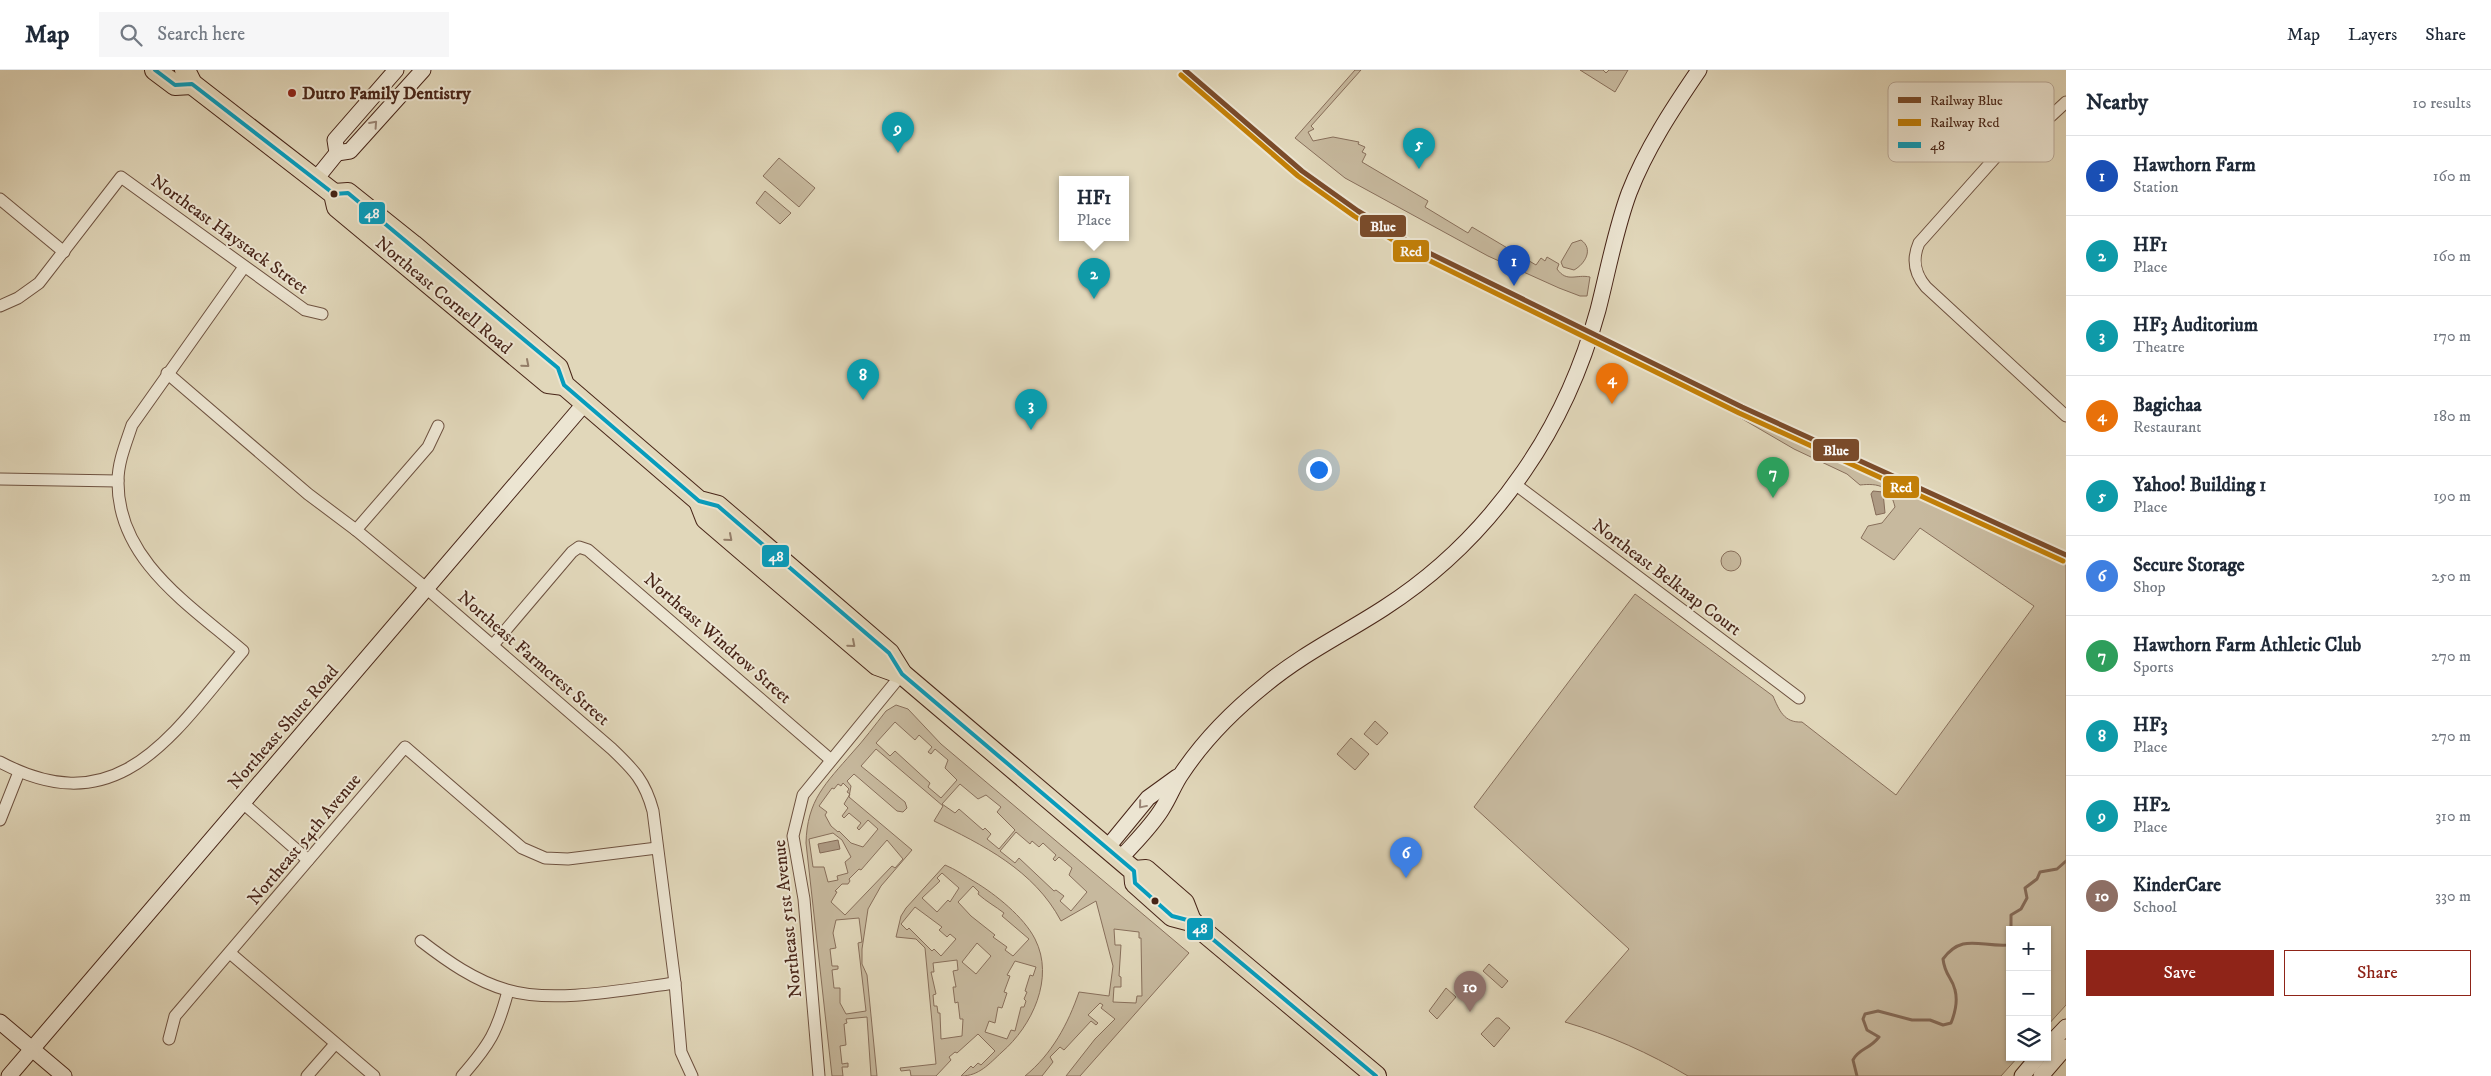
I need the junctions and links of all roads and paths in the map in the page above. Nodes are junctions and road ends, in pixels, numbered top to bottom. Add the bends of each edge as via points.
1 (155, 70) edge
2 (396, 70) edge
3 (423, 70) edge
4 (1699, 70) edge
5 (189, 77) edge
6 (2066, 102) edge
7 (2054, 113) edge
8 (337, 153) junction
9 (1992, 162) edge
10 (316, 179) junction
11 (0, 199) edge
12 (64, 252) junction
13 (244, 267) junction
14 (0, 306) edge
15 (322, 314) dead end
16 (167, 373) junction
17 (585, 403) junction
18 (2066, 416) edge
19 (438, 426) dead end
20 (0, 479) edge
21 (118, 481) junction
22 (1515, 484) junction
23 (356, 530) junction
24 (426, 588) junction
25 (493, 645) junction
26 (902, 674) junction
27 (1799, 698) dead end
28 (831, 760) junction
29 (0, 762) edge
30 (19, 772) junction
31 (243, 803) junction
32 (0, 820) edge
33 (657, 848) junction
34 (1120, 859) junction
35 (308, 860) junction
36 (421, 941) dead end
37 (230, 953) junction
38 (675, 983) junction
39 (508, 991) junction
40 (0, 1022) edge
41 (2066, 1026) edge
42 (169, 1039) dead end
43 (2051, 1043) edge
44 (335, 1044) junction
45 (2066, 1047) edge
46 (32, 1049) junction
47 (2035, 1061) edge
48 (1371, 1075) edge
49 (9, 1076) edge
50 (64, 1076) edge
51 (307, 1076) edge
52 (374, 1076) edge
53 (462, 1076) edge
54 (692, 1076) edge
55 (819, 1076) edge
56 (2022, 1076) edge
57 (2041, 1076) edge

1 - 5 highway, Northeast Cornell Road via 175,85
2 - 8 street via 335,140
8 -> 3 street via 350,151
4 - 22 street via 1640,169 1616,233 1591,334 1568,397
5 - 10 highway, Northeast Cornell Road
6 - 7 street
8 - 10 street
9 - 18 street via 1923,238 1914,262 1926,287
10 - 17 highway, Northeast Cornell Road via 334,194 337,207 548,383 564,385
11 - 12 street
12 - 13 street, Northeast Haystack Street via 121,176
12 - 14 street via 39,283
13 - 15 street, Northeast Haystack Street via 305,310
13 - 16 street
16 - 21 street via 132,425
16 - 23 street, Northeast Farmcrest Street via 308,494
17 - 24 street, Northeast Shute Road
17 - 26 highway, Northeast Cornell Road via 699,501 718,506 889,652
19 - 23 street via 428,447
20 - 21 street
21 - 30 street via 121,511 142,559 161,580 243,651 159,748 124,771 103,780 69,783 43,780
22 - 27 street, Northeast Belknap Court
22 - 34 street via 1476,532 1423,580 1386,607 1301,657 1257,692 1213,735 1180,775 1148,798
23 - 24 street, Northeast Farmcrest Street
24 - 25 street, Northeast Farmcrest Street
24 - 31 street, Northeast Shute Road
25 - 28 street, Northeast Windrow Street via 572,552 579,547 588,550
25 - 33 street, Northeast Farmcrest Street via 638,775 648,791
26 - 28 street, Northeast 51st Avenue
26 - 34 highway, Northeast Cornell Road
28 - 55 street, Northeast 51st Avenue via 803,795 793,836 804,899
29 - 30 street
30 - 32 street
31 - 35 street
31 - 46 street, Northeast Shute Road
33 - 35 street, Northeast 54th Avenue via 568,859 545,858 522,848 405,748
33 - 38 street, Northeast Farmcrest Street
34 - 48 highway, Northeast Cornell Road via 1146,870 1184,903 1191,921
35 - 37 street, Northeast 54th Avenue
36 - 39 street via 467,973
37 - 42 street, Northeast 54th Avenue via 176,1016
37 - 44 street
38 - 39 street via 580,995
38 - 54 street, Northeast Farmcrest Street via 681,1052
39 - 53 street via 499,1022 486,1048
40 - 46 street
41 - 43 street
44 - 51 street
44 - 52 street
45 - 57 street
46 - 49 street, Northeast Shute Road
46 - 50 street
47 - 56 street

